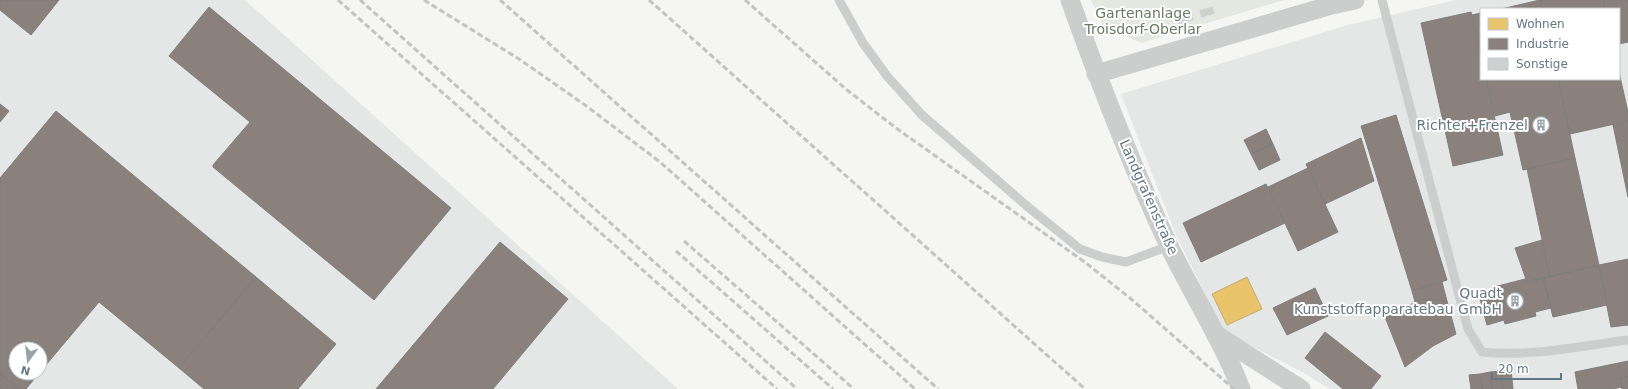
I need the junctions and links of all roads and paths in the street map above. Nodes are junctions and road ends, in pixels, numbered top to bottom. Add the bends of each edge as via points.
1 (839, 0) edge
2 (1070, 0) edge
3 (1355, 0) edge
4 (1382, 0) edge
5 (1096, 74) junction
6 (1170, 246) junction
7 (1215, 334) junction
8 (1628, 340) edge
9 (1240, 389) edge
10 (1302, 389) edge

1 - 6 lane via 863,43 887,76 922,115 1080,249 1126,262
2 - 5 street, Landgrafenstraße
3 - 5 street
4 - 8 lane via 1468,329 1482,352 1530,352
5 - 6 street, Landgrafenstraße
6 - 7 street, Landgrafenstraße
7 - 9 street, Landgrafenstraße
7 - 10 street

